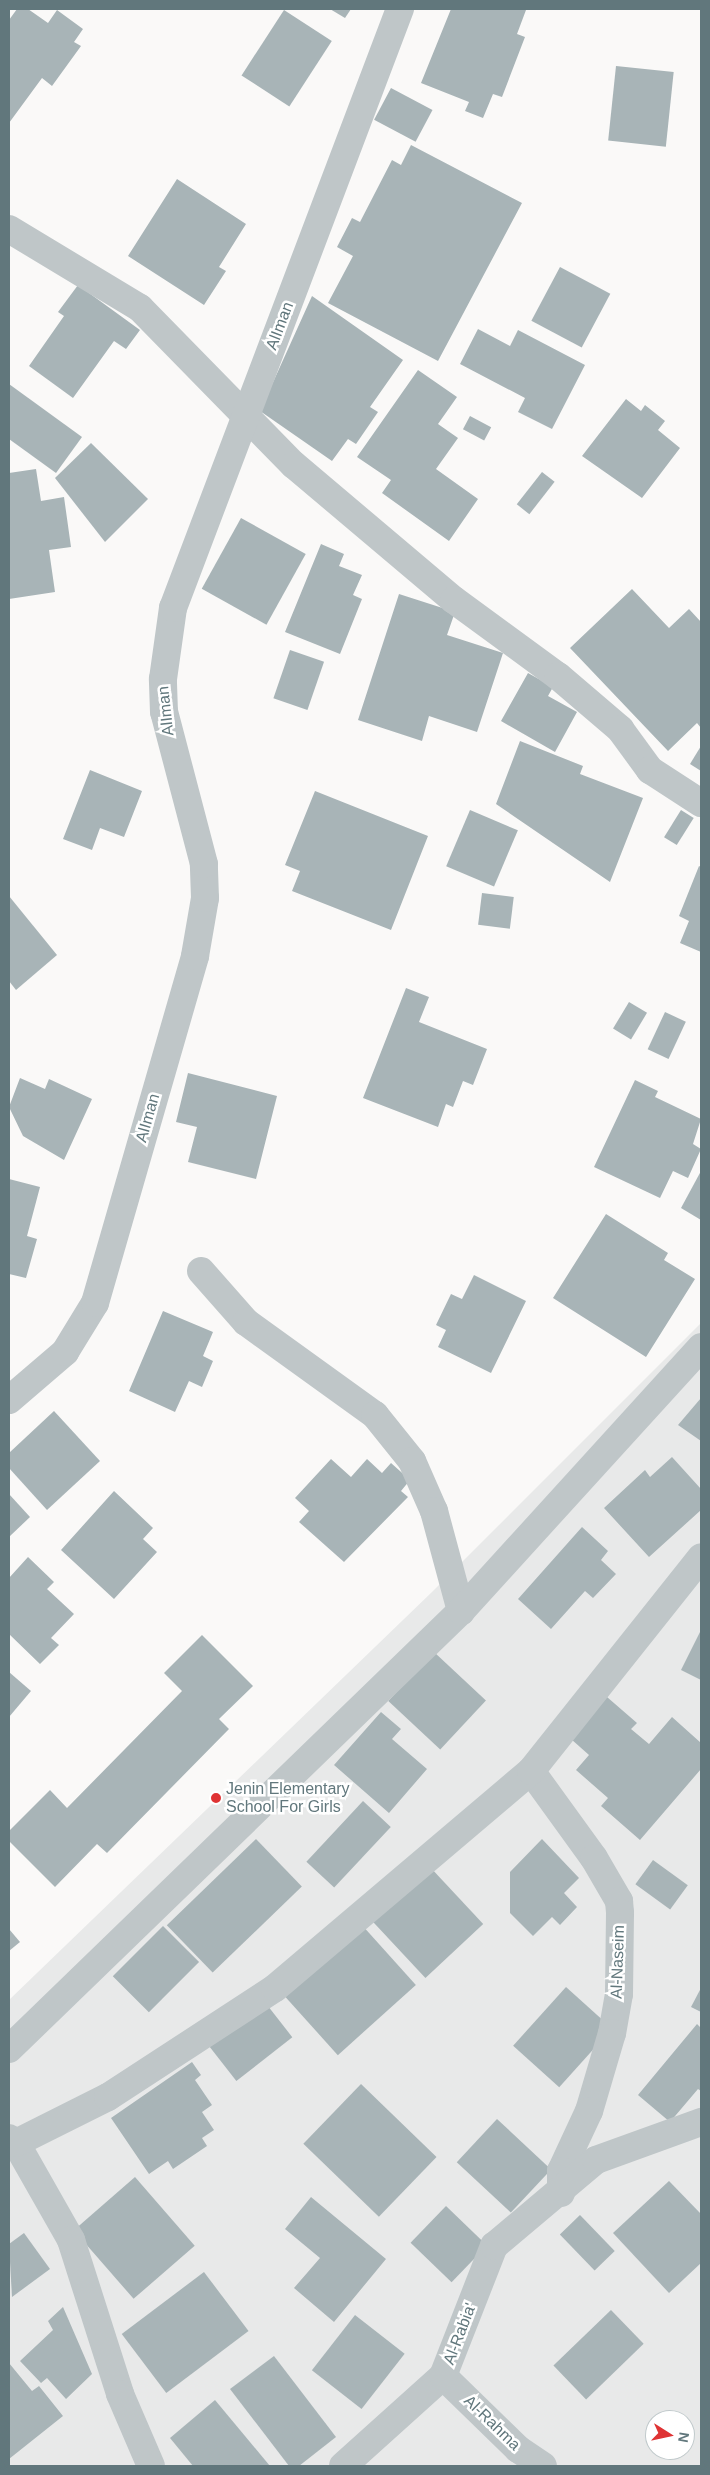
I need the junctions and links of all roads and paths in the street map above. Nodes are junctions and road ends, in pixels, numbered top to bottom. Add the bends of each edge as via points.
1 (400, 9) edge
2 (10, 234) edge
3 (245, 418) junction
4 (701, 803) edge
5 (201, 1271) dead end
6 (701, 1347) edge
7 (9, 1400) edge
8 (701, 1557) edge
9 (461, 1611) junction
10 (531, 1771) junction
11 (9, 2049) edge
12 (701, 2122) edge
13 (12, 2140) edge
14 (561, 2182) junction
15 (443, 2376) junction
16 (151, 2466) edge
17 (344, 2466) edge
18 (543, 2466) edge

1 - 3 street, AlIman
2 - 3 street via 140,308
3 - 4 street via 294,465 454,600 558,676 606,717 650,770
3 - 7 street, AlIman via 174,608 166,645 166,721 204,864 205,898 195,956 95,1303 65,1352
5 - 9 street via 246,1322 375,1415 412,1461 434,1511
6 - 9 street
8 - 10 street
9 - 11 street
10 - 13 street via 275,1988 108,2097
10 - 14 street, Al-Naseim via 594,1858 619,1901 620,1914 619,1994 612,2033 589,2111
12 - 14 street, Al-Rabia' via 596,2160
13 - 16 street via 71,2240 120,2394
14 - 15 street, Al-Rabia' via 494,2246
15 - 17 street, Al-Rabia'
15 - 18 street, Al-Rahma via 518,2449

